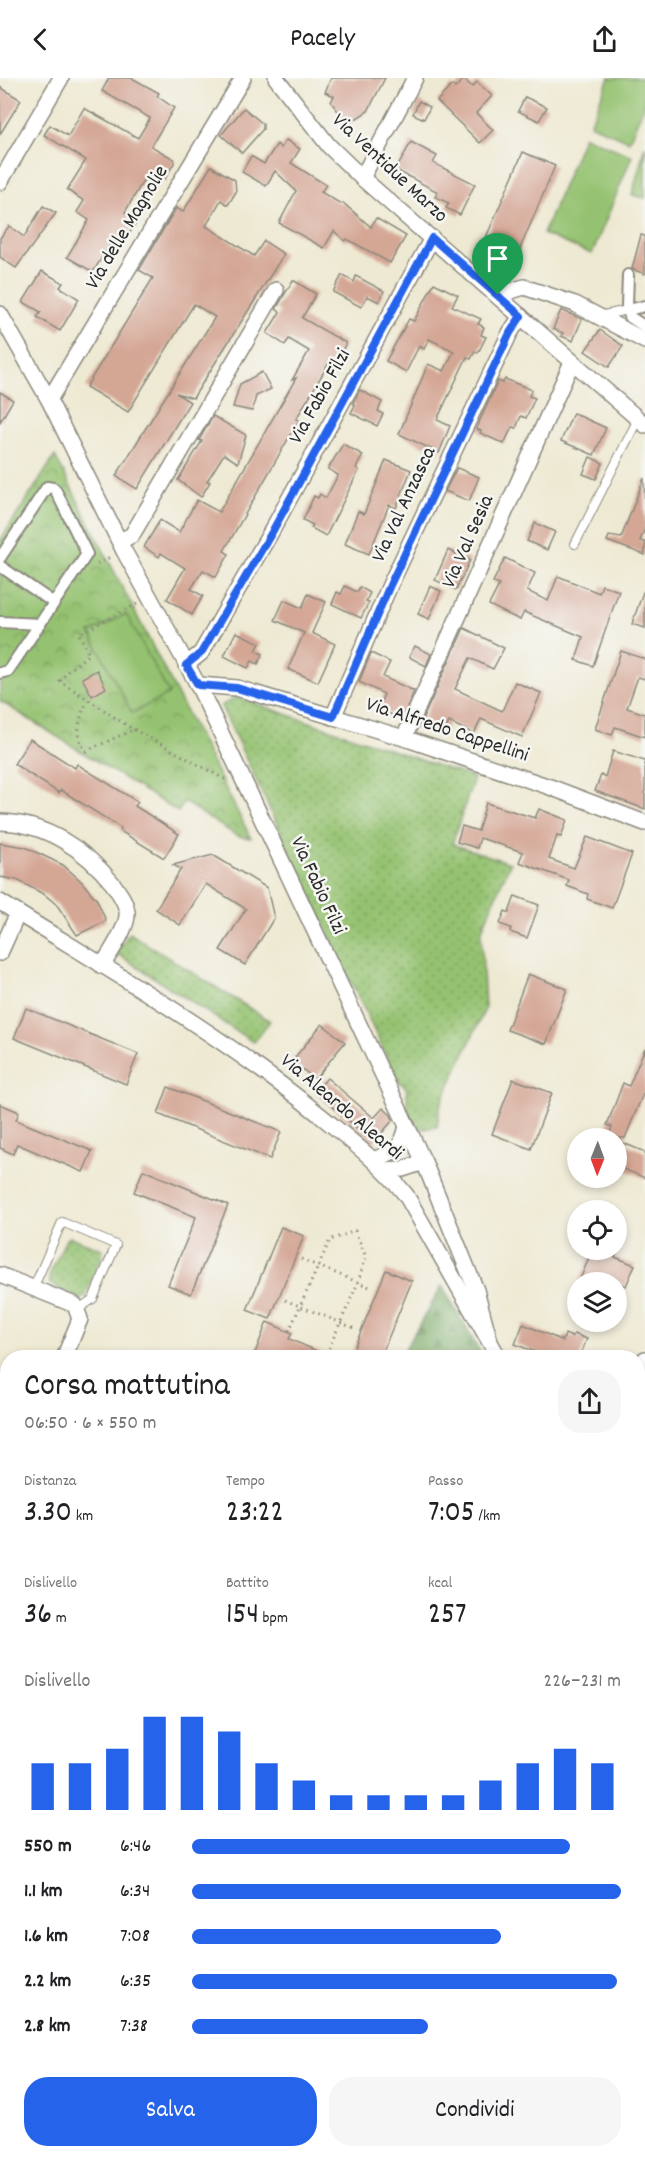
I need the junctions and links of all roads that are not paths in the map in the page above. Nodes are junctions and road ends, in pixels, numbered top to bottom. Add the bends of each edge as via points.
1 (61, 78) edge
2 (243, 78) edge
3 (276, 78) edge
4 (415, 78) edge
5 (362, 178) junction
6 (0, 182) edge
7 (432, 238) junction
8 (628, 275) dead end
9 (276, 290) dead end
10 (498, 295) junction
11 (645, 306) edge
12 (628, 310) junction
13 (0, 314) edge
14 (521, 316) junction
15 (598, 316) junction
16 (645, 327) edge
17 (645, 341) edge
18 (572, 362) junction
19 (49, 400) junction
20 (643, 416) edge
21 (120, 541) junction
22 (576, 544) dead end
23 (0, 558) edge
24 (0, 566) edge
25 (54, 603) junction
26 (0, 622) edge
27 (40, 624) junction
28 (186, 665) junction
29 (0, 673) edge
30 (198, 685) junction
31 (333, 717) junction
32 (404, 738) junction
33 (0, 822) edge
34 (645, 823) edge
35 (0, 902) edge
36 (18, 913) junction
37 (0, 953) edge
38 (102, 966) junction
39 (407, 1126) junction
40 (396, 1151) junction
41 (424, 1162) junction
42 (379, 1165) junction
43 (0, 1275) edge
44 (33, 1289) junction
45 (77, 1311) junction
46 (490, 1342) junction
47 (67, 1350) edge
48 (495, 1350) edge

1 - 6 street
2 - 19 street, Via delle Magnolie
3 - 5 street, Via Ventidue Marzo via 330,146
4 - 5 street
5 - 7 street, Via Ventidue Marzo
7 - 10 street, Via Ventidue Marzo
7 - 28 street, Via Fabio Filzi via 272,532 201,653
8 - 12 street
9 - 21 street via 132,535
10 - 14 street, Via Ventidue Marzo
10 - 15 street via 524,287
11 - 12 street
12 - 15 lane
12 - 16 street via 630,317
13 - 19 street, Via Fabio Filzi
14 - 18 street, Via Ventidue Marzo
14 - 31 street, Via Val Anzasca via 390,585
15 - 17 street
18 - 20 street, Via Ventidue Marzo
18 - 32 street, Via Val Sesia
19 - 21 street, Via Fabio Filzi
20 - 22 lane
21 - 28 street, Via Fabio Filzi
23 - 25 street via 47,487 52,488 87,554
24 - 25 street
25 - 27 street
26 - 27 street
27 - 29 street via 8,672
28 - 30 street, Via Fabio Filzi
30 - 31 street, Via Alfredo Cappellini via 237,688
30 - 39 street, Via Fabio Filzi
31 - 32 street, Via Alfredo Cappellini
32 - 34 street, Via Alfredo Cappellini
33 - 38 street via 28,825 68,843 89,858 122,896 127,921
35 - 36 street, Via Aleardo Aleardi
36 - 37 street
36 - 38 street, Via Aleardo Aleardi
38 - 42 street, Via Aleardo Aleardi via 256,1066
39 - 40 street
39 - 41 street, Via Fabio Filzi
40 - 41 street
40 - 42 street
41 - 42 street via 403,1169
41 - 46 street, Via Fabio Filzi via 476,1290
42 - 46 street, Via Aleardo Aleardi via 406,1195
43 - 44 street
44 - 45 street via 75,1305
44 - 45 lane via 62,1222 116,1245 93,1299
45 - 47 street via 81,1319
46 - 48 street

